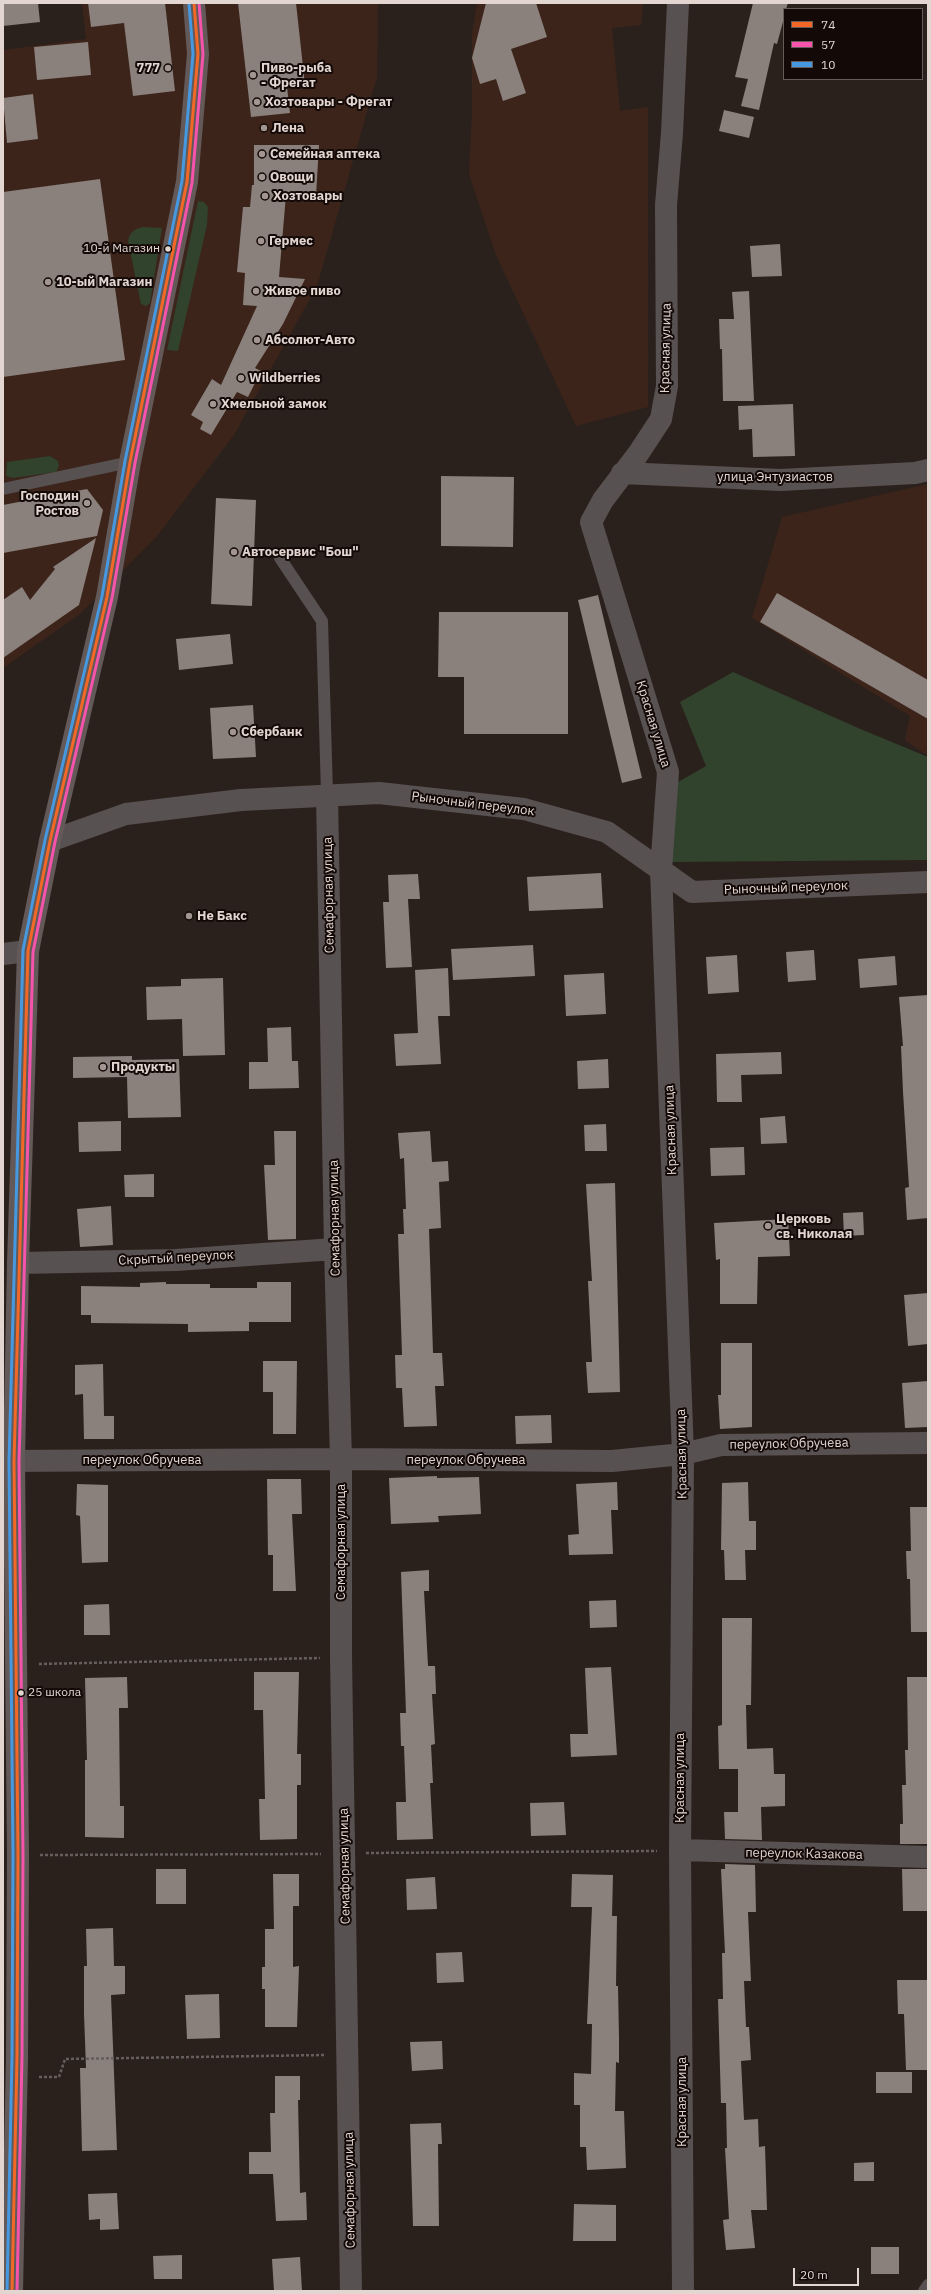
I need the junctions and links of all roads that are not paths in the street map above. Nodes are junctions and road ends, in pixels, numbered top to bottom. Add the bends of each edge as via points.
1 (194, 3) edge
2 (678, 3) edge
3 (130, 462) junction
4 (928, 470) edge
5 (622, 474) junction
6 (3, 489) edge
7 (280, 558) dead end
8 (327, 794) junction
9 (50, 841) junction
10 (661, 870) junction
11 (928, 882) edge
12 (28, 951) junction
13 (3, 954) edge
14 (335, 1249) junction
15 (18, 1263) junction
16 (928, 1443) edge
17 (683, 1454) junction
18 (341, 1459) junction
19 (8, 1461) edge
20 (10, 1665) edge
21 (680, 1850) junction
22 (10, 1855) edge
23 (928, 1857) edge
24 (10, 2056) edge
25 (928, 2285) edge
26 (12, 2291) edge
27 (351, 2291) edge
28 (683, 2291) edge
29 (924, 2291) edge

1 - 3 main road via 198,54 187,182
2 - 5 street, Красная улица via 666,205 667,386 661,419
3 - 6 lane
3 - 9 main road via 107,597
4 - 5 street, улица Энтузиастов via 915,473 781,480
5 - 10 street, Красная улица via 591,522 668,772
7 - 8 lane via 322,621
8 - 9 street, Рыночный переулок via 241,800 126,814
8 - 10 street, Рыночный переулок via 379,793 524,808 607,832
8 - 14 street, Семафорная улица
9 - 12 main road
10 - 11 street, Рыночный переулок via 692,892
10 - 17 street, Красная улица
12 - 13 street
12 - 15 main road
14 - 15 street, Скрытый переулок via 176,1260
14 - 18 street, Семафорная улица
15 - 19 main road
16 - 17 street, переулок Обручева via 721,1445
17 - 18 street, переулок Обручева via 612,1460
17 - 21 street, Красная улица
18 - 19 street, переулок Обручева
18 - 27 street, Семафорная улица via 341,1657
19 - 20 main road
20 - 22 main road
21 - 23 street, переулок Казакова
21 - 28 street, Красная улица
22 - 24 main road
24 - 26 main road via 16,2078
25 - 29 lane

